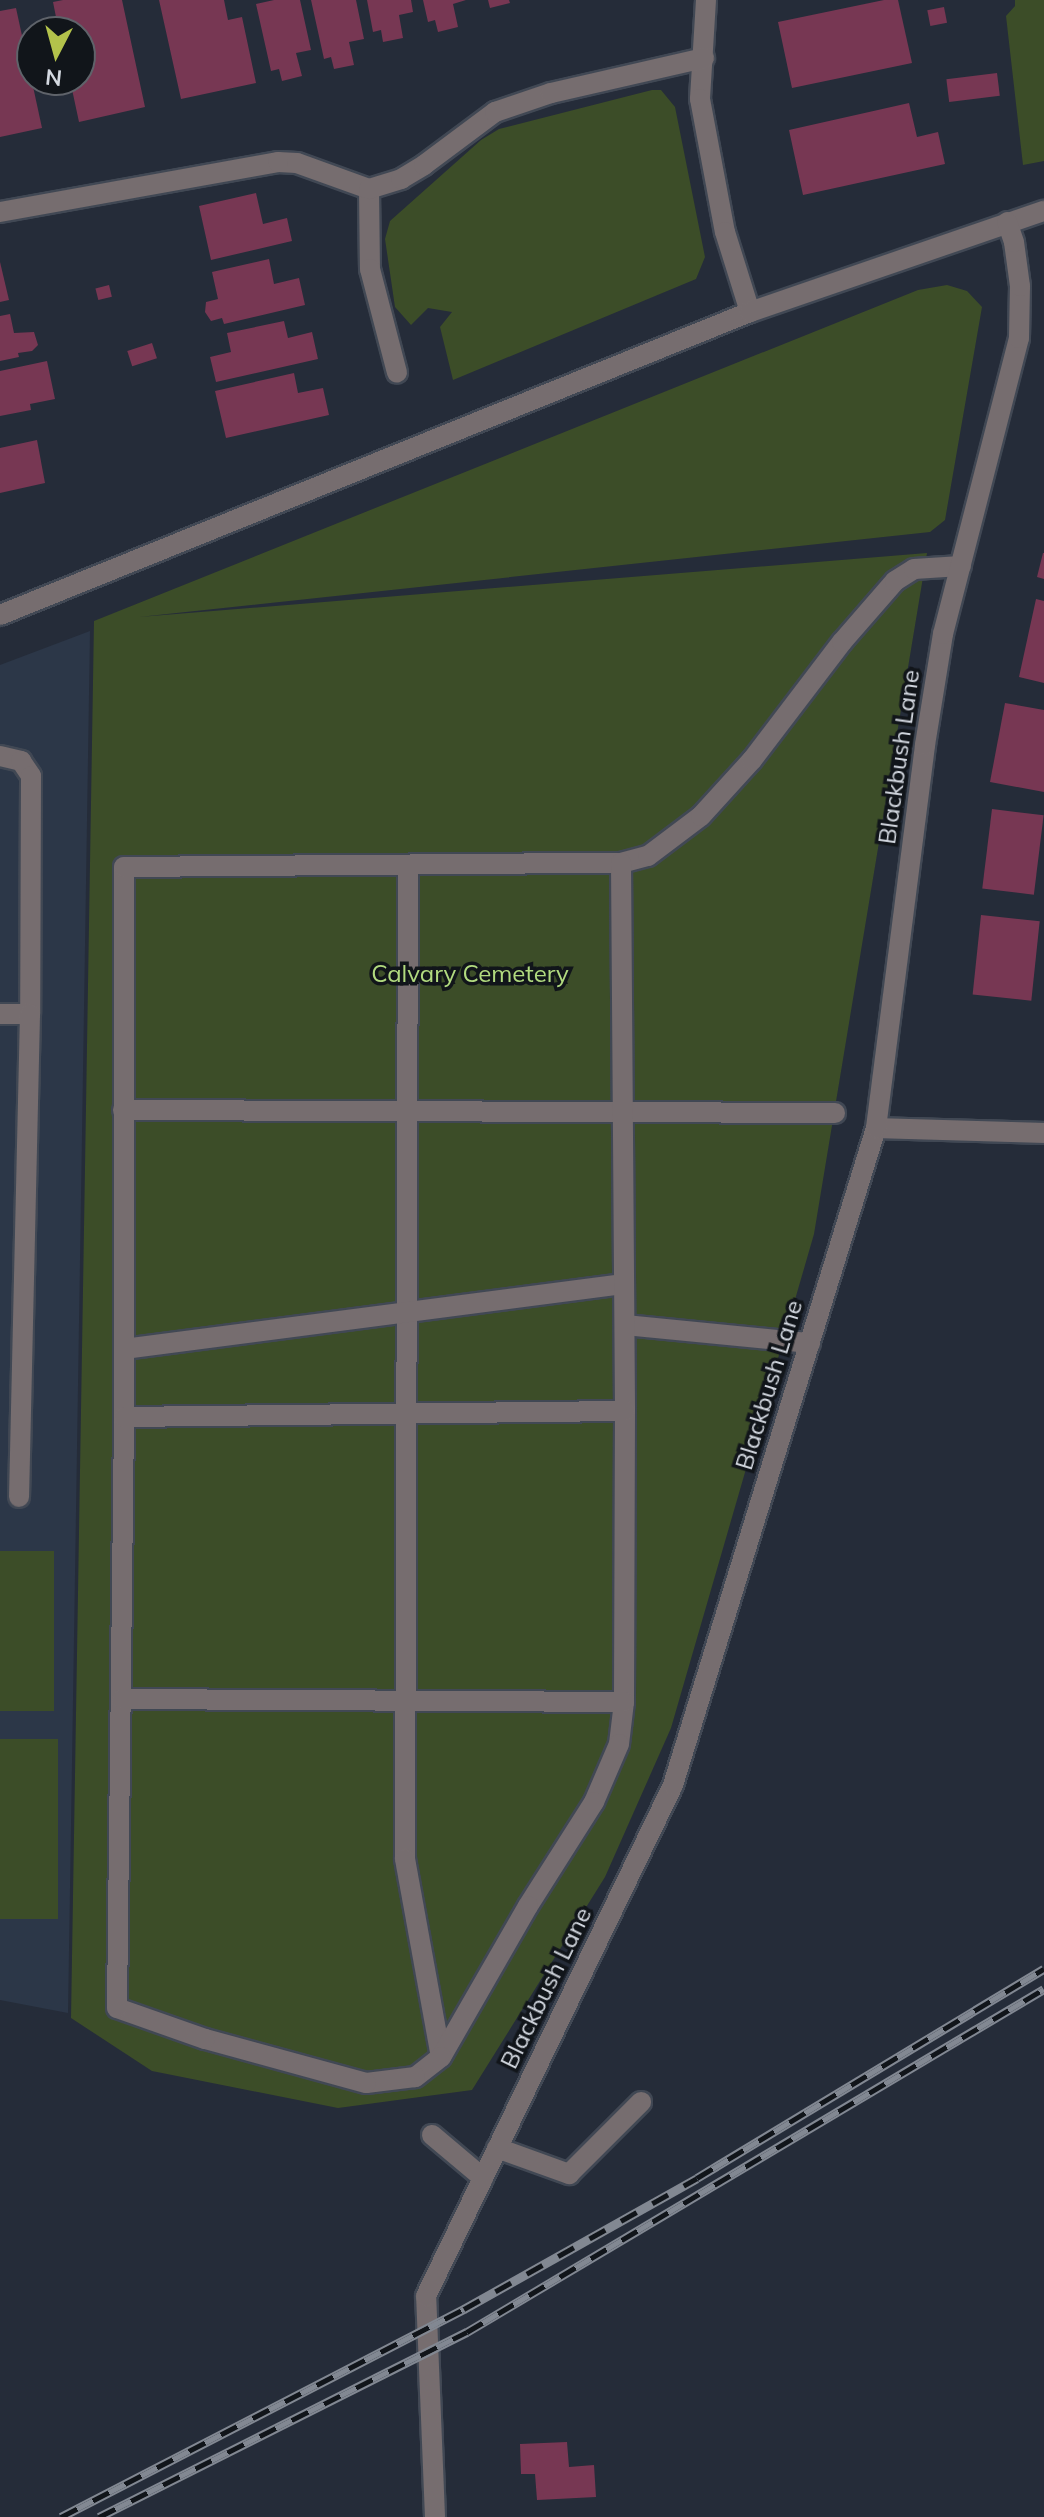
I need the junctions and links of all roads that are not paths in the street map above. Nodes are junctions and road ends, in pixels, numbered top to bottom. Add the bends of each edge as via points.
1 (706, 0) edge
2 (704, 58) junction
3 (369, 189) junction
4 (1044, 211) edge
5 (0, 212) edge
6 (1007, 222) junction
7 (750, 312) junction
8 (397, 373) dead end
9 (961, 566) junction
10 (0, 615) edge
11 (0, 756) edge
12 (621, 863) junction
13 (408, 865) junction
14 (0, 1014) edge
15 (30, 1014) junction
16 (623, 1109) junction
17 (123, 1110) junction
18 (408, 1110) junction
19 (835, 1113) dead end
20 (876, 1128) junction
21 (1044, 1133) edge
22 (624, 1284) junction
23 (408, 1312) junction
24 (625, 1325) junction
25 (810, 1343) junction
26 (124, 1349) junction
27 (408, 1411) junction
28 (625, 1411) junction
29 (124, 1417) junction
30 (19, 1497) dead end
31 (122, 1699) junction
32 (408, 1700) junction
33 (624, 1702) junction
34 (441, 2057) junction
35 (641, 2102) dead end
36 (432, 2135) dead end
37 (497, 2148) junction
38 (483, 2178) junction
39 (435, 2517) edge

1 - 2 street
2 - 3 street via 551,93 495,112 424,165
2 - 7 street via 700,99 725,232
3 - 5 street via 297,163 278,162
3 - 8 street via 370,269
4 - 6 street
6 - 7 street
6 - 9 street, Blackbush Lane via 1020,286 1019,338
7 - 10 street
9 - 12 street via 914,569 895,581 701,816 648,856
9 - 20 street, Blackbush Lane via 943,634 925,745
11 - 15 street via 21,761 31,776
12 - 13 street
12 - 16 street
13 - 17 street via 124,867
13 - 18 street
14 - 15 street
15 - 30 street
16 - 18 street
16 - 19 street
16 - 22 street
17 - 18 street
17 - 26 street
18 - 23 street
20 - 21 street
20 - 25 street, Blackbush Lane
22 - 23 street
22 - 24 street
23 - 26 street
23 - 27 street
24 - 25 street
24 - 28 street
25 - 37 street, Blackbush Lane via 673,1785
26 - 29 street
27 - 28 street
27 - 29 street
27 - 32 street
28 - 33 street
29 - 31 street
31 - 32 street
31 - 34 street via 117,2008 205,2039 366,2083 415,2077
32 - 33 street
32 - 34 street via 405,1859
33 - 34 street via 619,1744 594,1802
35 - 37 street via 569,2174
36 - 38 street
37 - 38 street, Blackbush Lane
38 - 39 street, Blackbush Lane via 426,2296

